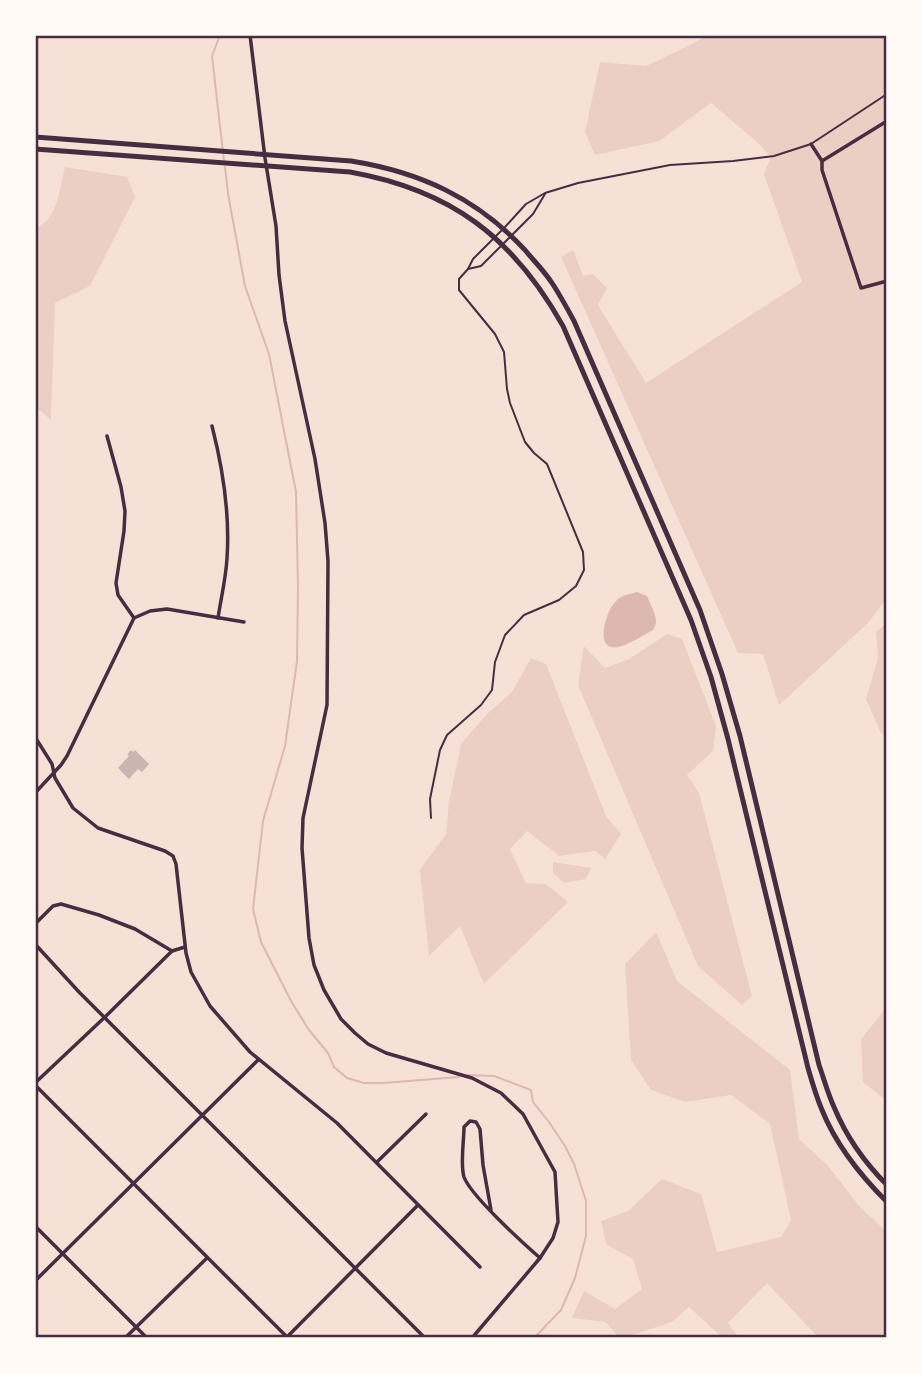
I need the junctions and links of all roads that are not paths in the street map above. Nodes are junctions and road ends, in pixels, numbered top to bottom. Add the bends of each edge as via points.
1 (250, 35) edge
2 (887, 94) edge
3 (887, 121) edge
4 (38, 137) edge
5 (811, 144) junction
6 (38, 149) edge
7 (822, 161) junction
8 (545, 193) junction
9 (503, 229) junction
10 (511, 236) junction
11 (494, 237) junction
12 (503, 244) junction
13 (468, 269) junction
14 (887, 281) edge
15 (212, 426) dead end
16 (107, 436) dead end
17 (674, 553) junction
18 (664, 558) junction
19 (134, 618) junction
20 (218, 618) junction
21 (244, 622) dead end
22 (35, 737) edge
23 (54, 772) junction
24 (35, 793) edge
25 (431, 818) dead end
26 (35, 924) edge
27 (786, 930) junction
28 (775, 933) junction
29 (35, 944) edge
30 (185, 947) junction
31 (172, 951) junction
32 (105, 1017) junction
33 (258, 1060) junction
34 (35, 1084) edge
35 (426, 1114) dead end
36 (204, 1115) junction
37 (377, 1162) junction
38 (134, 1184) junction
39 (887, 1185) edge
40 (887, 1202) edge
41 (418, 1205) junction
42 (491, 1210) junction
43 (35, 1226) edge
44 (63, 1253) junction
45 (207, 1258) junction
46 (540, 1258) junction
47 (480, 1267) dead end
48 (354, 1269) junction
49 (35, 1281) edge
50 (136, 1327) junction
51 (125, 1338) edge
52 (147, 1338) edge
53 (286, 1338) edge
54 (425, 1338) edge
55 (471, 1338) edge

1 - 46 street via 285,321 326,523 327,705 303,818 302,848 314,965 341,1019 368,1044 472,1078 501,1093 523,1114 555,1172 558,1222 554,1238
2 - 5 lane
3 - 7 street
4 - 6 street
4 - 9 main road via 377,165 456,195
5 - 7 street
5 - 8 lane via 774,156 670,165
6 - 11 main road via 375,177 450,205
7 - 14 street via 861,288
8 - 9 lane
8 - 10 lane via 533,214
9 - 10 main road
9 - 11 lane
10 - 12 lane
10 - 17 main road via 552,282 574,321
11 - 12 main road
11 - 13 lane
12 - 13 lane via 481,266
12 - 18 main road via 547,297 563,326
13 - 25 lane via 458,279 459,290 504,352 510,403 525,442 547,464 583,552 584,570 576,586 559,600 524,615 505,635 495,662 492,690 447,735 440,750
15 - 20 street via 226,507 227,561
16 - 19 street via 125,511 116,583 118,596
17 - 18 main road
17 - 27 main road via 722,674
18 - 28 main road via 711,677
19 - 20 street via 167,609
19 - 23 street via 68,756
20 - 21 street
22 - 23 street
23 - 24 street
23 - 30 street via 74,808 98,828 173,856
26 - 31 street via 61,904 135,929
27 - 28 main road
27 - 39 main road via 833,1107 850,1139
28 - 40 main road via 822,1112 863,1178
29 - 32 street
30 - 31 street
30 - 33 street via 191,972 210,1006
31 - 32 street
32 - 34 street
32 - 36 street
33 - 36 street
33 - 37 street via 337,1123
34 - 38 street
35 - 37 street
36 - 38 street
36 - 48 street
37 - 41 street
38 - 44 street
38 - 45 street
41 - 47 street
41 - 48 street
42 - 42 street via 464,1176 464,1127 472,1121 480,1129
42 - 46 street
43 - 44 street
44 - 49 street
44 - 50 street
45 - 50 street
45 - 53 street
46 - 55 street
48 - 53 street
48 - 54 street
50 - 51 street
50 - 52 street

